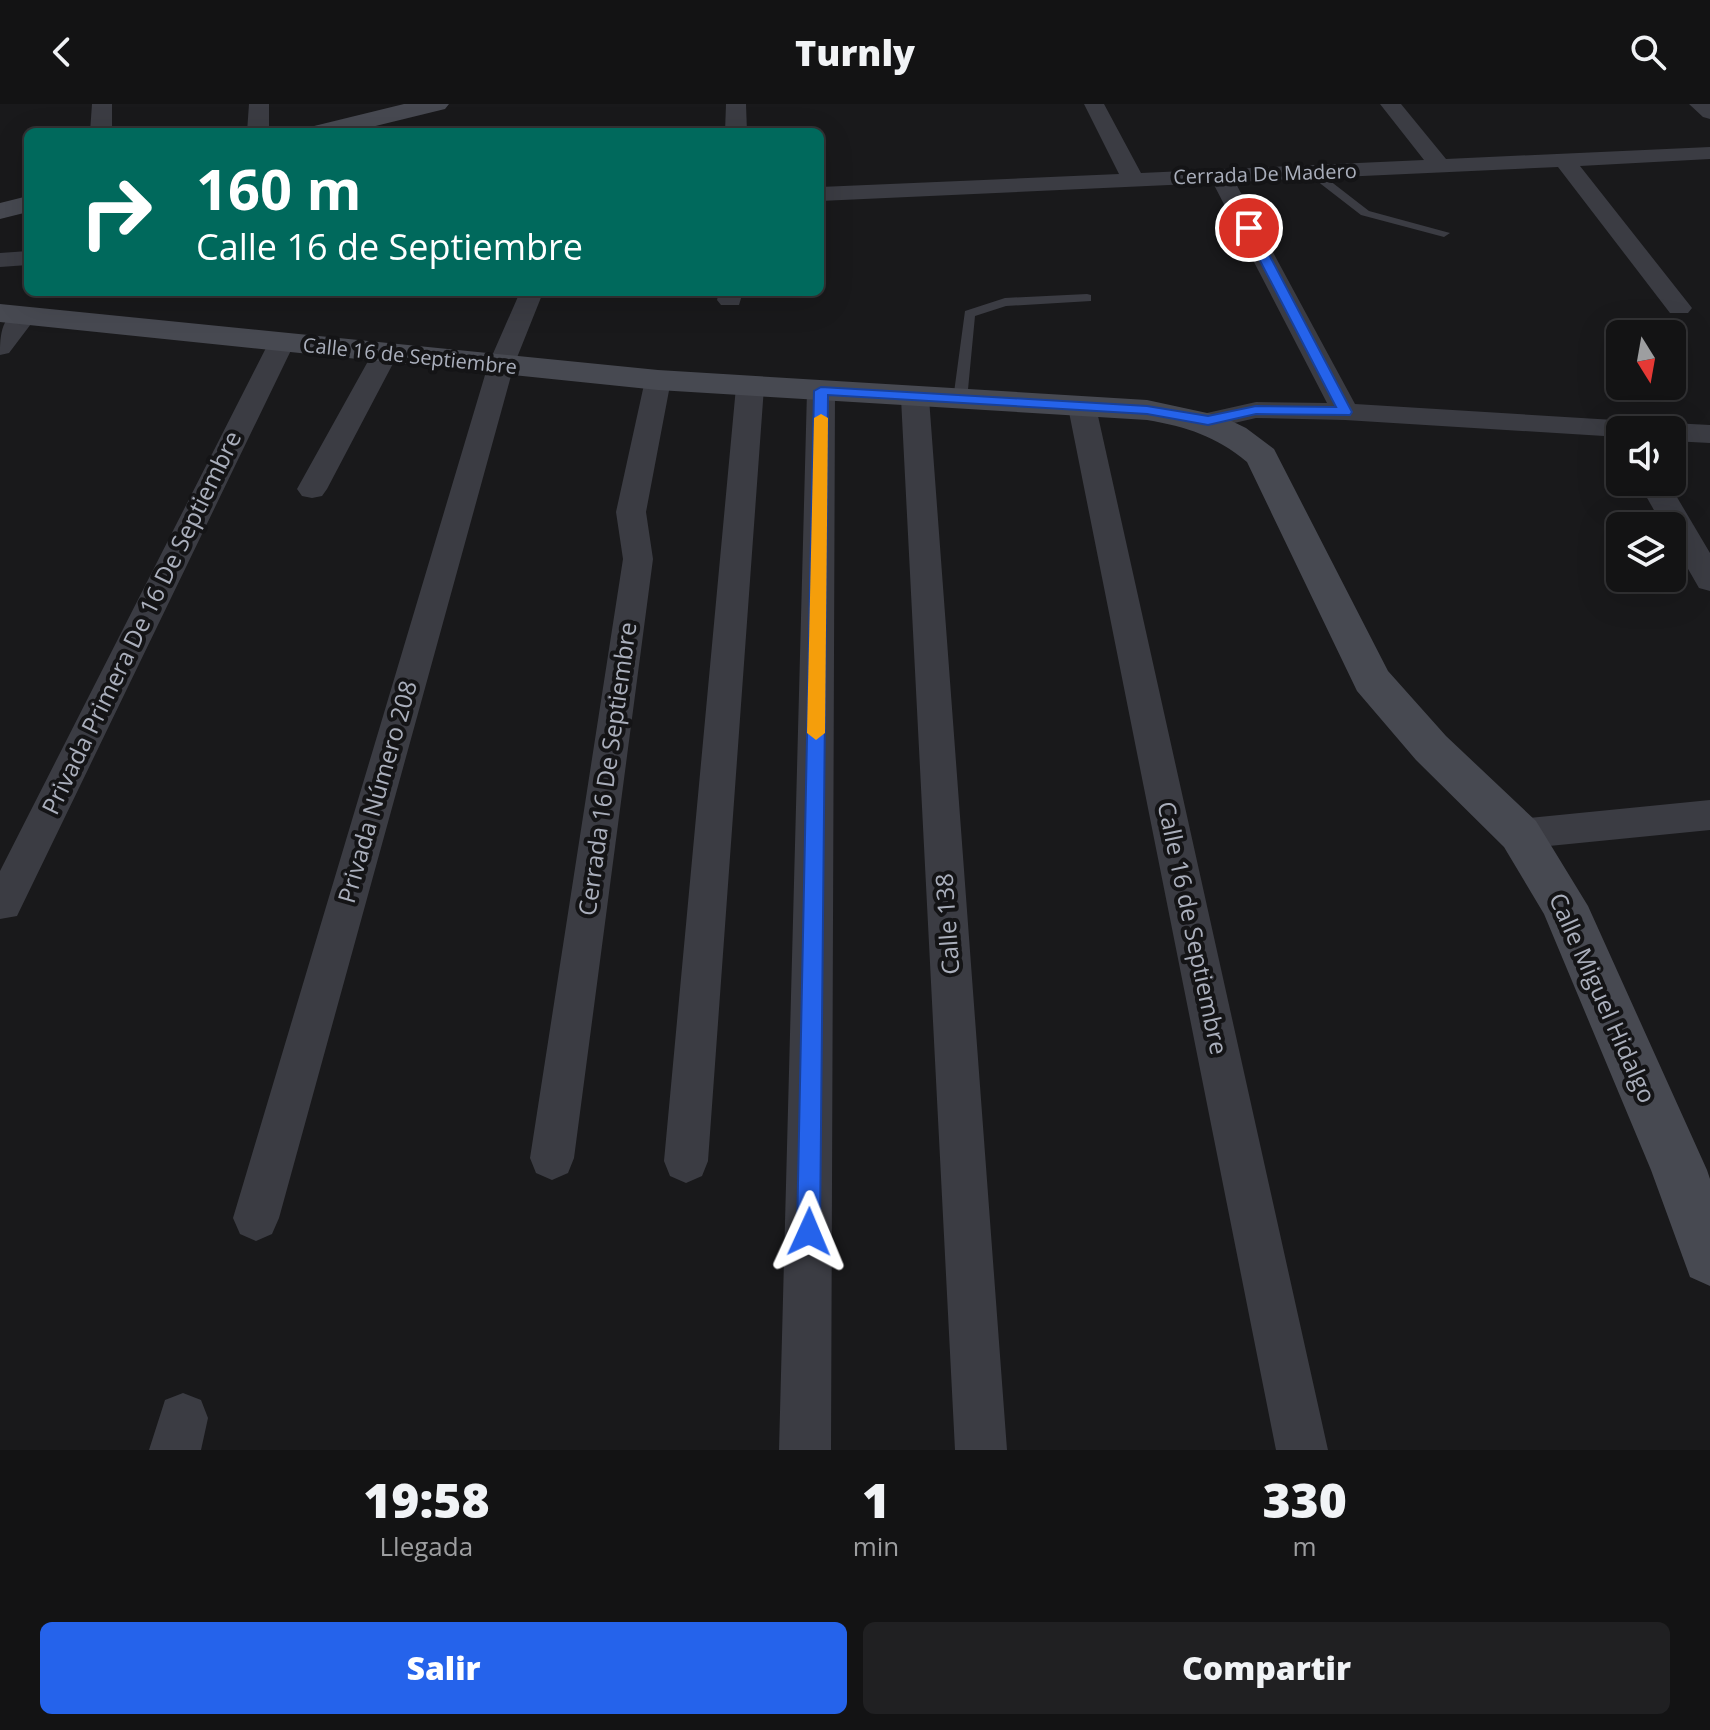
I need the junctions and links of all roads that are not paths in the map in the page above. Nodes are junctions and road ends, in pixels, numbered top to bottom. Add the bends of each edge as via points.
1 (102, 104) edge
2 (259, 104) edge
3 (436, 104) edge
4 (736, 104) edge
5 (1094, 104) edge
6 (1390, 104) edge
7 (1699, 104) edge
8 (1710, 113) edge
9 (101, 128) edge
10 (258, 128) edge
11 (336, 128) edge
12 (736, 128) edge
13 (1710, 153) edge
14 (1566, 162) junction
15 (1441, 167) junction
16 (1312, 172) junction
17 (1221, 176) junction
18 (1133, 179) junction
19 (824, 194) edge
20 (24, 205) edge
21 (0, 211) edge
22 (1444, 233) dead end
23 (24, 258) edge
24 (0, 260) edge
25 (530, 296) edge
26 (1087, 298) dead end
27 (1679, 308) dead end
28 (12, 315) edge
29 (282, 342) junction
30 (0, 347) edge
31 (385, 354) junction
32 (501, 365) junction
33 (658, 380) junction
34 (750, 387) junction
35 (821, 391) junction
36 (915, 398) junction
37 (960, 400) junction
38 (1082, 407) junction
39 (1345, 412) junction
40 (1208, 421) junction
41 (1606, 428) edge
42 (1686, 433) edge
43 (1710, 434) edge
44 (312, 489) dead end
45 (1661, 496) edge
46 (1710, 580) edge
47 (1710, 815) edge
48 (1520, 834) junction
49 (3, 904) dead end
50 (552, 1158) dead end
51 (686, 1161) dead end
52 (1695, 1170) edge
53 (256, 1218) dead end
54 (1710, 1257) edge
55 (805, 1450) edge
56 (981, 1450) edge
57 (1302, 1450) edge

1 - 9 street
2 - 10 street
3 - 11 street
4 - 12 street
5 - 18 street
6 - 15 street
7 - 8 street
13 - 14 street, Cerrada De Madero
14 - 15 street, Cerrada De Madero
14 - 27 street
15 - 16 street, Cerrada De Madero
16 - 17 street, Cerrada De Madero
16 - 22 lane via 1365,213
17 - 18 street, Cerrada De Madero
17 - 39 street
18 - 19 street, Cerrada De Madero
20 - 21 street
23 - 24 street
25 - 32 street, Privada Número 208
26 - 37 lane via 1005,302 969,314
28 - 29 street, Calle 16 de Septiembre
28 - 30 street
29 - 31 street, Calle 16 de Septiembre
29 - 49 street, Privada Primera De 16 De Septiembre
31 - 32 street, Calle 16 de Septiembre
31 - 44 street
32 - 33 street, Calle 16 de Septiembre
32 - 53 street, Privada Número 208
33 - 34 street, Calle 16 de Septiembre
33 - 50 street, Cerrada 16 De Septiembre via 631,512 638,559
34 - 35 street, Calle 16 de Septiembre
34 - 51 street
35 - 36 street, Calle 16 de Septiembre
35 - 55 street
36 - 37 street, Calle 16 de Septiembre
36 - 56 street, Calle 138
37 - 38 street, Calle 16 de Septiembre
38 - 40 street, Calle 16 de Septiembre via 1147,410
38 - 57 street, Calle 16 de Septiembre
39 - 40 street, Calle 16 de Septiembre via 1256,410
39 - 41 street, Calle 16 de Septiembre
40 - 48 street, Calle Miguel Hidalgo via 1239,436 1262,457 1372,680 1431,748
42 - 43 street
45 - 46 street
47 - 48 street
48 - 52 street, Calle Miguel Hidalgo via 1564,906
52 - 54 street, Calle Miguel Hidalgo

